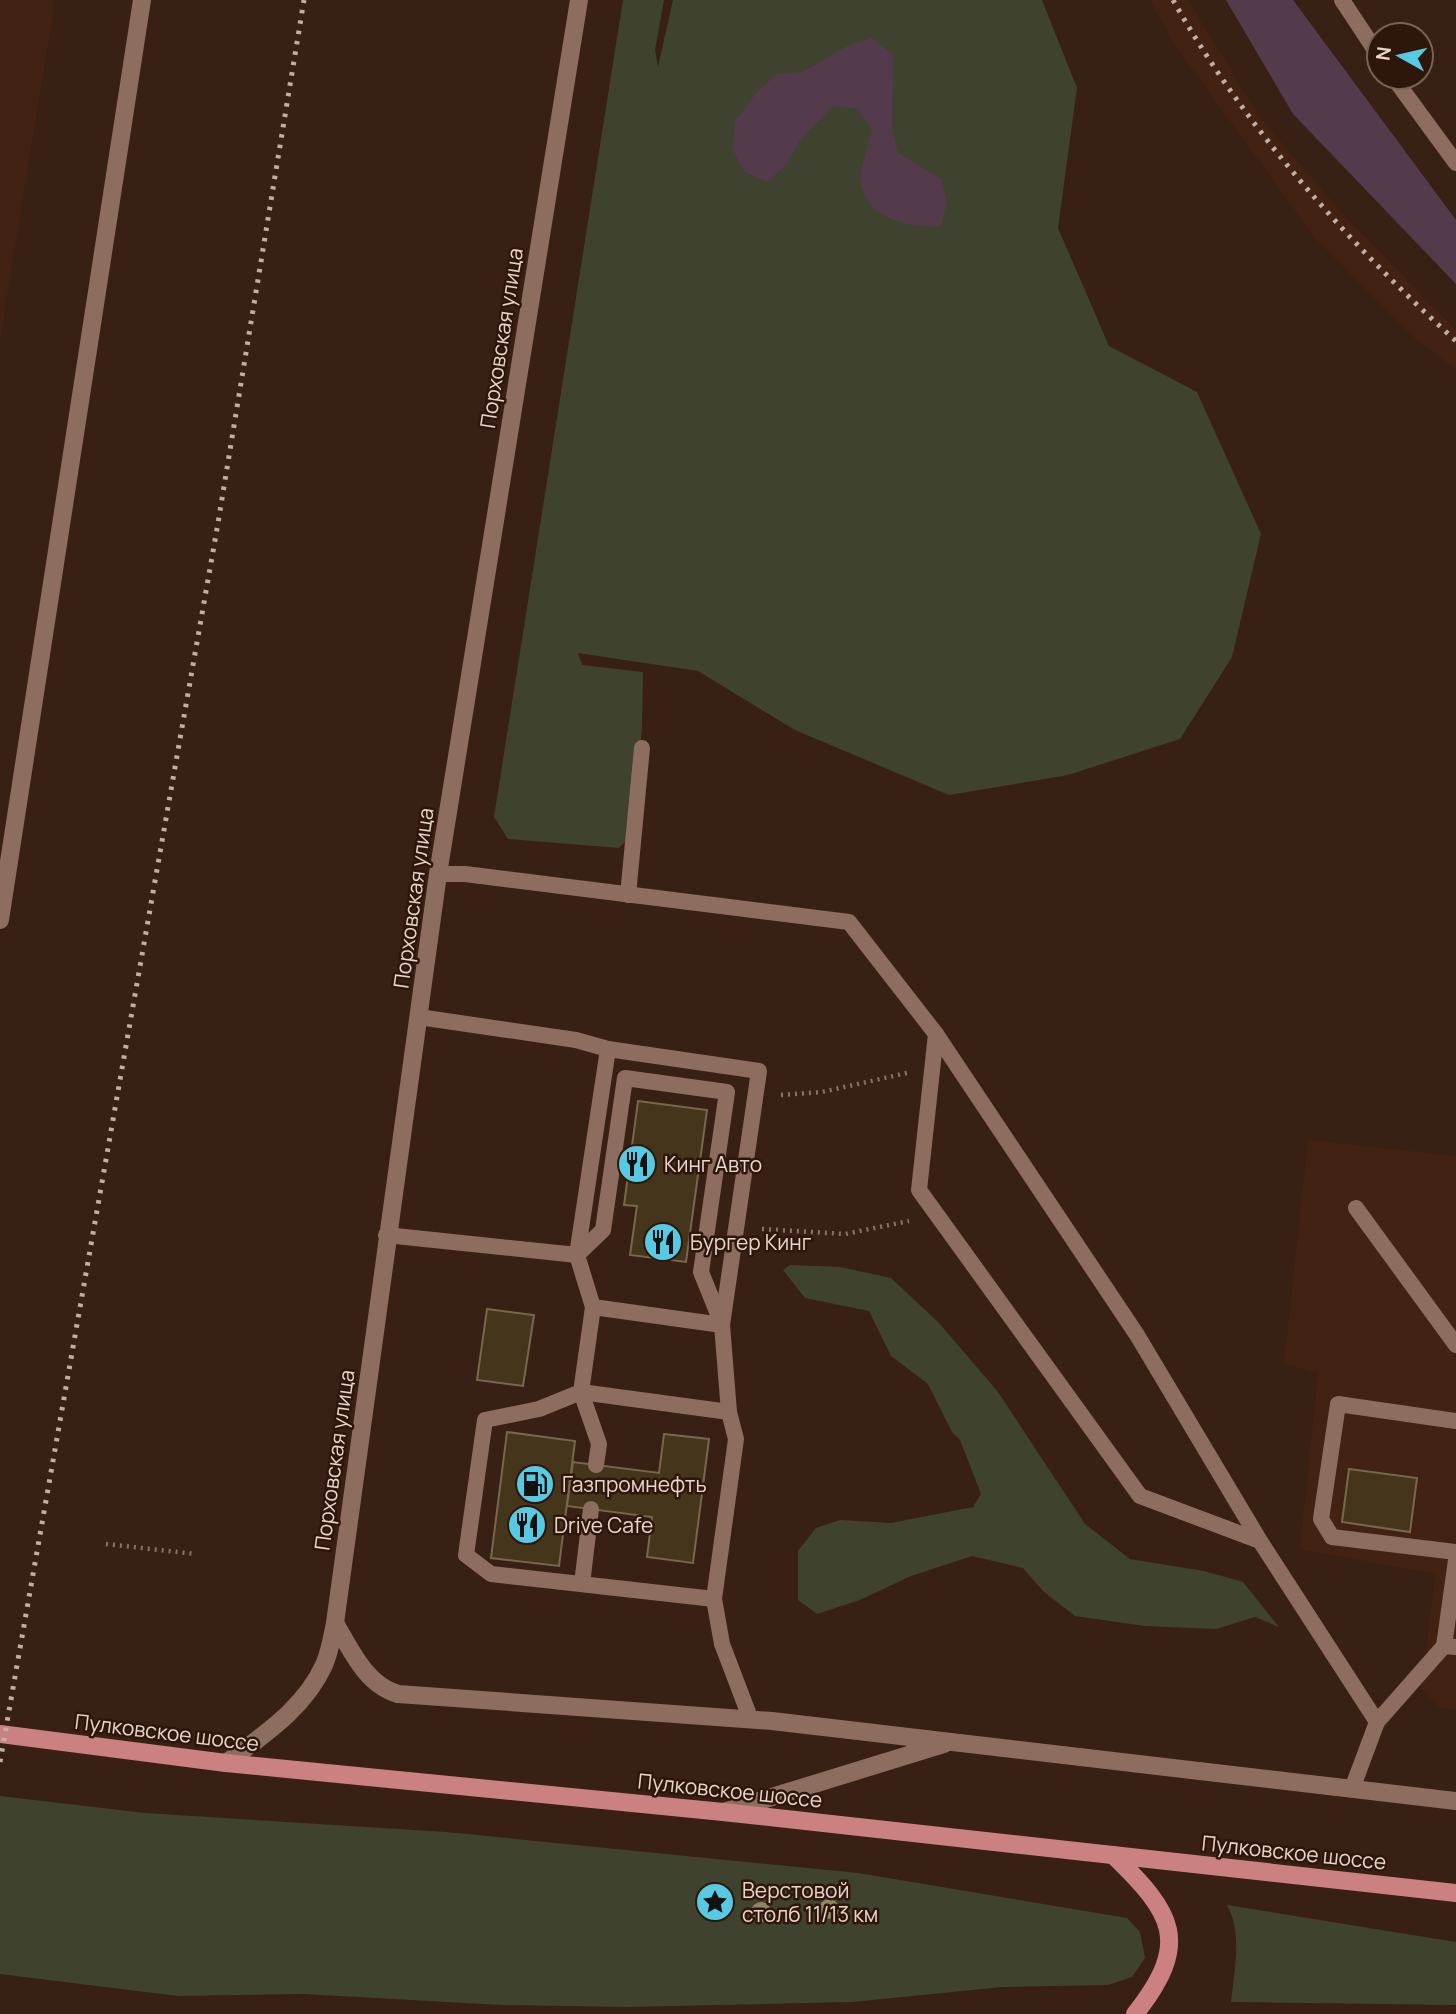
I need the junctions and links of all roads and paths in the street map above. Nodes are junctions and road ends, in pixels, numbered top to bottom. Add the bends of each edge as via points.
1 (142, 0) edge
2 (579, 0) edge
3 (1342, 0) edge
4 (1365, 35) edge
5 (1403, 91) edge
6 (1456, 163) edge
7 (642, 748) dead end
8 (438, 874) junction
9 (628, 895) junction
10 (0, 920) edge
11 (419, 1017) junction
12 (936, 1034) junction
13 (608, 1049) junction
14 (932, 1069) junction
15 (756, 1097) junction
16 (1356, 1208) dead end
17 (939, 1216) junction
18 (737, 1227) junction
19 (386, 1235) junction
20 (577, 1255) junction
21 (593, 1307) junction
22 (722, 1325) junction
23 (1456, 1345) edge
24 (581, 1392) junction
25 (729, 1412) junction
26 (1456, 1421) edge
27 (596, 1465) dead end
28 (591, 1509) dead end
29 (1260, 1541) junction
30 (106, 1544) dead end
31 (1456, 1552) edge
32 (195, 1554) dead end
33 (1456, 1560) edge
34 (582, 1584) junction
35 (714, 1599) junction
36 (335, 1623) junction
37 (1450, 1646) edge
38 (751, 1720) junction
39 (1377, 1722) junction
40 (0, 1734) edge
41 (950, 1742) junction
42 (226, 1762) junction
43 (1352, 1789) junction
44 (1456, 1801) edge
45 (723, 1812) junction
46 (1113, 1855) junction
47 (1456, 1893) edge
48 (1135, 2014) edge

1 - 10 street
2 - 8 street, Порховская улица
3 - 4 lane
5 - 6 lane
7 - 9 lane
8 - 9 lane
8 - 11 street, Порховская улица
9 - 12 lane via 849,922
11 - 13 lane via 576,1040
11 - 19 street, Порховская улица
12 - 14 lane
12 - 29 lane via 1137,1335
13 - 15 lane via 759,1071
13 - 20 lane
14 - 15 path via 822,1092
14 - 17 lane via 919,1190
15 - 18 lane
16 - 23 lane
17 - 18 path via 845,1234
17 - 29 lane via 1140,1496
18 - 22 lane
19 - 20 lane
19 - 36 street, Порховская улица
20 - 21 lane
20 - 22 lane via 603,1230 625,1078 727,1092 701,1272
21 - 22 lane
21 - 24 lane
22 - 25 lane
24 - 25 lane
24 - 27 lane via 599,1444
24 - 34 lane via 539,1409 485,1420 466,1556 491,1574
25 - 35 lane via 736,1439
26 - 31 lane via 1338,1404 1321,1519 1332,1537
28 - 34 lane
29 - 39 lane
30 - 32 path
33 - 37 lane
34 - 35 lane
35 - 38 lane via 722,1644
36 - 38 street via 361,1668 386,1691 398,1694
36 - 42 street, Порховская улица via 325,1664 304,1698 272,1729
37 - 39 lane
38 - 41 street
39 - 43 lane
40 - 42 main road, Пулковское шоссе
41 - 43 street
41 - 45 street
42 - 45 main road, Пулковское шоссе
43 - 44 street
45 - 46 main road, Пулковское шоссе
46 - 47 main road, Пулковское шоссе
46 - 48 main road via 1151,1892 1166,1921 1170,1949 1164,1973

